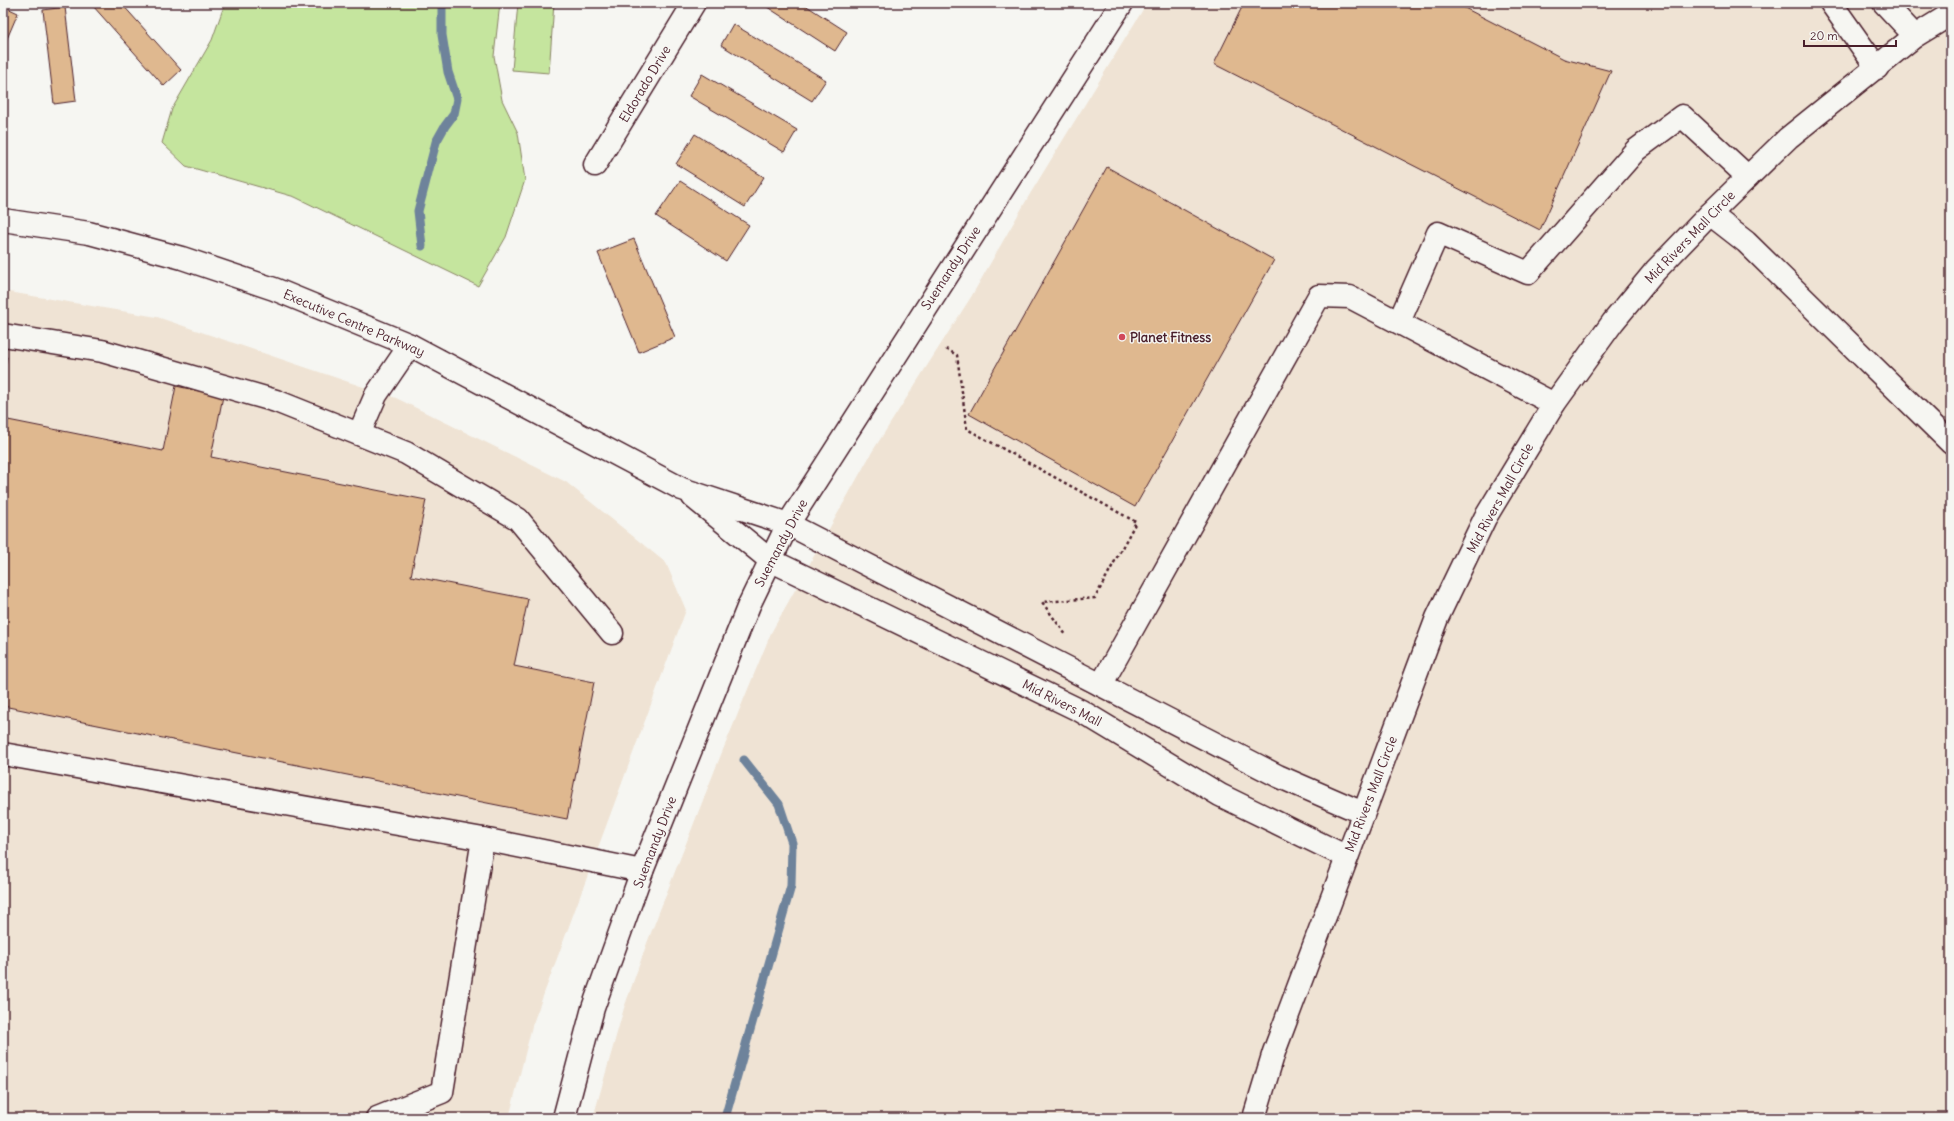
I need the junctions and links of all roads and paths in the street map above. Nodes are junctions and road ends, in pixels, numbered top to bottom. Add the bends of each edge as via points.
1 (694, 3) edge
2 (1122, 3) edge
3 (1831, 3) edge
4 (1884, 3) edge
5 (1951, 14) edge
6 (1915, 36) junction
7 (1877, 68) junction
8 (595, 165) dead end
9 (1748, 177) junction
10 (1710, 214) junction
11 (3, 220) edge
12 (1398, 322) junction
13 (3, 335) edge
14 (410, 345) junction
15 (946, 349) dead end
16 (1554, 404) junction
17 (1948, 433) edge
18 (359, 434) junction
19 (682, 489) junction
20 (788, 524) junction
21 (770, 560) junction
22 (612, 633) dead end
23 (1070, 641) dead end
24 (1101, 685) junction
25 (3, 754) edge
26 (1363, 813) junction
27 (483, 839) junction
28 (1347, 857) junction
29 (642, 872) junction
30 (377, 1118) edge
31 (564, 1118) edge
32 (1254, 1118) edge

1 - 8 street, Eldorado Drive
2 - 20 street, Suemandy Drive
3 - 7 street
4 - 6 street
5 - 6 street, Mid Rivers Mall Circle
6 - 7 street, Mid Rivers Mall Circle
7 - 9 street, Mid Rivers Mall Circle via 1788,138
9 - 10 street, Mid Rivers Mall Circle
9 - 12 street via 1682,116 1636,150 1528,273 1438,233
10 - 16 street, Mid Rivers Mall Circle via 1646,281
10 - 17 street via 1746,242
11 - 14 street, Executive Centre Parkway via 89,233 182,258 274,288
12 - 16 street
12 - 24 street via 1350,297 1319,296
13 - 18 street via 102,351 276,401
14 - 18 street via 376,395
14 - 19 street, Executive Centre Parkway
15 - 23 path via 958,355 967,428 1136,522 1095,598 1042,602
16 - 26 street, Mid Rivers Mall Circle via 1485,518 1437,618
18 - 22 street via 406,453 518,519
19 - 20 street, Executive Centre Parkway
19 - 21 street, Executive Centre Parkway
20 - 21 street, Suemandy Drive
20 - 24 street
21 - 28 street, Mid Rivers Mall via 1081,710 1220,795
21 - 29 street, Suemandy Drive via 749,605
24 - 26 street via 1278,776
25 - 27 street
26 - 28 street, Mid Rivers Mall Circle
27 - 29 street
27 - 30 street via 442,1092
28 - 32 street, Mid Rivers Mall Circle via 1274,1052
29 - 31 street, Suemandy Drive via 593,1008

